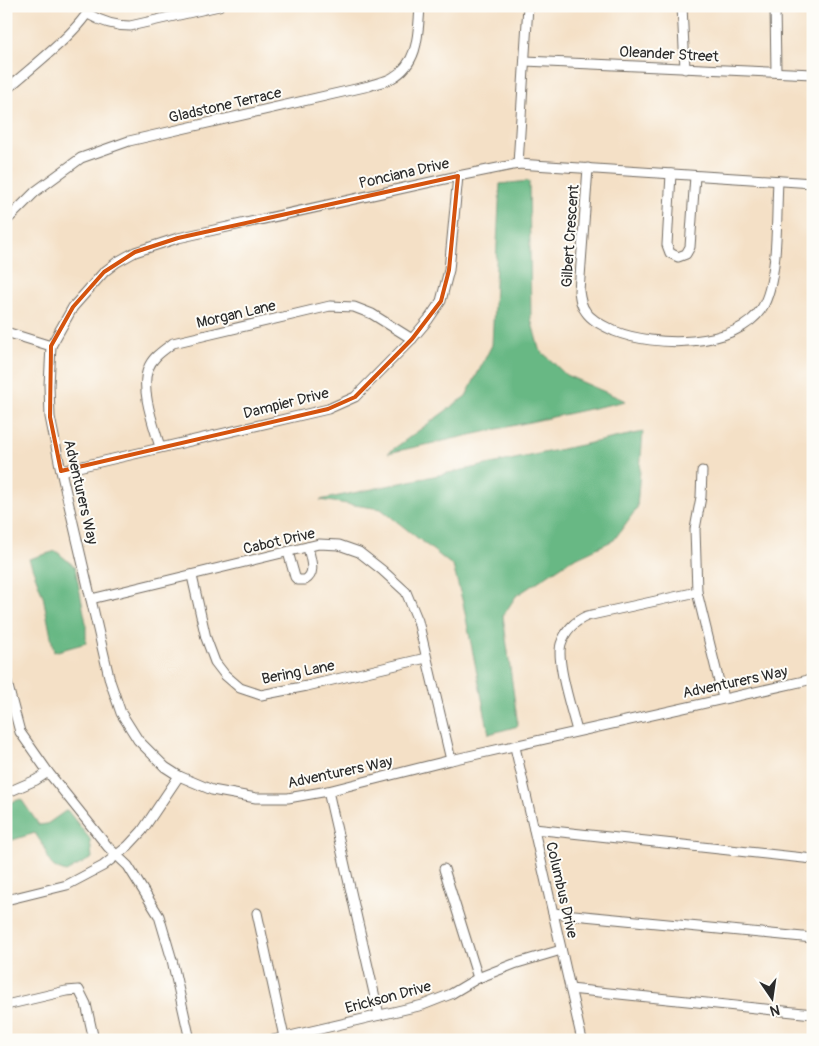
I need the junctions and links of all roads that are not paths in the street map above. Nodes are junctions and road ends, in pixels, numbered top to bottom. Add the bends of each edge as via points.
1 (218, 6) edge
2 (420, 6) edge
3 (528, 6) edge
4 (682, 6) edge
5 (775, 6) edge
6 (89, 10) edge
7 (524, 61) junction
8 (684, 69) junction
9 (776, 72) junction
10 (813, 74) edge
11 (6, 90) edge
12 (518, 164) junction
13 (588, 168) junction
14 (671, 174) junction
15 (458, 176) junction
16 (695, 176) junction
17 (778, 181) junction
18 (813, 184) edge
19 (6, 221) edge
20 (6, 332) edge
21 (412, 339) junction
22 (52, 346) junction
23 (160, 447) junction
24 (61, 471) junction
25 (702, 471) dead end
26 (308, 547) junction
27 (288, 552) junction
28 (192, 576) junction
29 (697, 592) junction
30 (91, 599) junction
31 (426, 658) junction
32 (6, 679) edge
33 (813, 679) edge
34 (723, 698) junction
35 (577, 731) junction
36 (515, 746) junction
37 (451, 760) junction
38 (48, 772) junction
39 (179, 776) junction
40 (328, 790) junction
41 (6, 793) edge
42 (534, 830) junction
43 (117, 855) junction
44 (813, 859) edge
45 (444, 869) dead end
46 (6, 900) edge
47 (257, 913) dead end
48 (553, 913) junction
49 (813, 938) edge
50 (561, 950) junction
51 (478, 978) junction
52 (570, 989) junction
53 (6, 1005) edge
54 (813, 1014) edge
55 (379, 1015) junction
56 (284, 1037) junction
57 (94, 1040) edge
58 (190, 1040) edge
59 (274, 1040) edge
60 (582, 1040) edge

1 - 6 street via 130,26 104,22
2 - 19 street, Gladstone Terrace via 411,62 392,78 129,141 81,158 36,191
3 - 7 street
4 - 8 street
5 - 9 street
6 - 11 street via 61,42
7 - 8 street, Oleander Street
7 - 12 street
8 - 9 street, Oleander Street
9 - 10 street, Oleander Street
12 - 13 street, Ponciana Drive
12 - 15 street, Ponciana Drive
13 - 14 street, Ponciana Drive
13 - 17 street, Gilbert Crescent via 579,291 581,303 591,318 601,325 628,336 658,342 690,342 728,333 747,323 761,309 772,280
14 - 16 street, Ponciana Drive
14 - 16 street via 666,245 670,253 678,257 686,254 690,247
15 - 21 street, Dampier Drive via 449,270 441,301
15 - 22 street, Ponciana Drive via 178,238 135,252 104,272 73,307
16 - 17 street, Ponciana Drive
17 - 18 street, Ponciana Drive
20 - 22 street
21 - 23 street, Dampier Drive via 354,397 328,409
21 - 23 street, Morgan Lane via 354,306 330,306 173,343 155,358 148,369 146,388
22 - 24 street, Adventurers Way via 50,417
23 - 24 street, Dampier Drive
24 - 30 street, Adventurers Way
25 - 29 street via 695,529
26 - 27 street, Cabot Drive
26 - 27 street via 313,571 305,580 298,580 293,574
26 - 31 street, Cabot Drive via 339,545 359,552 406,592 418,620
27 - 28 street, Cabot Drive
28 - 30 street, Cabot Drive
28 - 31 street, Bering Lane via 215,662 224,675 240,688 261,694
29 - 34 street
29 - 35 street via 592,614 568,630 561,645 561,660
30 - 39 street, Adventurers Way via 121,713 138,740
31 - 37 street, Cabot Drive
32 - 38 street via 20,732
33 - 34 street, Adventurers Way
34 - 35 street, Adventurers Way
35 - 36 street, Adventurers Way
36 - 37 street, Adventurers Way
36 - 42 street, Columbus Drive
37 - 40 street, Adventurers Way
38 - 41 street
38 - 43 street
39 - 40 street, Adventurers Way via 212,790 256,798 288,798
39 - 43 street via 142,831
40 - 55 street
42 - 44 street
42 - 48 street, Columbus Drive
43 - 46 street via 67,884
43 - 58 street via 128,866 159,916
45 - 51 street
47 - 56 street
48 - 49 street
48 - 50 street, Columbus Drive
50 - 51 street, Erickson Drive
50 - 52 street, Columbus Drive
51 - 55 street, Erickson Drive via 423,1006
52 - 54 street
52 - 60 street, Columbus Drive
53 - 57 street via 79,990 86,1004
55 - 56 street, Erickson Drive
56 - 59 street, Erickson Drive

